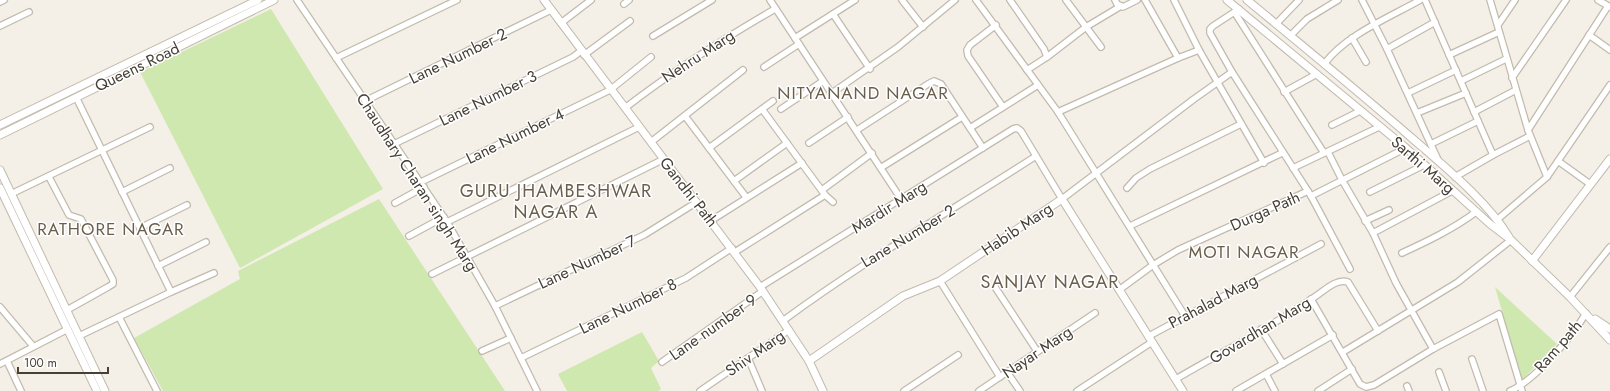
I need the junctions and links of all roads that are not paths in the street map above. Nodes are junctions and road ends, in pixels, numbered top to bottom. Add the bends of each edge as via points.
1 (4, 0) edge
2 (258, 0) edge
3 (274, 0) edge
4 (297, 0) edge
5 (457, 0) edge
6 (544, 0) edge
7 (591, 0) edge
8 (629, 0) edge
9 (712, 0) edge
10 (770, 0) edge
11 (855, 0) edge
12 (902, 0) edge
13 (955, 0) edge
14 (976, 0) edge
15 (1010, 0) edge
16 (1066, 0) edge
17 (1115, 0) edge
18 (1136, 0) edge
19 (1145, 0) edge
20 (1174, 0) edge
21 (1228, 0) edge
22 (1299, 0) edge
23 (1338, 0) edge
24 (1362, 0) edge
25 (1420, 0) edge
26 (1425, 0) edge
27 (1490, 0) edge
28 (1515, 0) edge
29 (1566, 0) edge
30 (1598, 0) edge
31 (1250, 1) edge
32 (0, 2) edge
33 (624, 4) dead end
34 (1122, 6) junction
35 (1609, 7) edge
36 (775, 9) junction
37 (551, 10) junction
38 (1237, 11) junction
39 (29, 12) dead end
40 (833, 14) junction
41 (630, 21) dead end
42 (1435, 22) junction
43 (561, 23) junction
44 (1276, 24) junction
45 (996, 25) junction
46 (1375, 25) junction
47 (1498, 25) junction
48 (0, 26) edge
49 (923, 27) junction
50 (1086, 27) junction
51 (1499, 32) junction
52 (1589, 35) junction
53 (653, 36) dead end
54 (1291, 36) junction
55 (795, 38) junction
56 (1352, 38) junction
57 (799, 44) junction
58 (1101, 47) dead end
59 (1283, 47) junction
60 (1387, 49) junction
61 (1199, 50) junction
62 (1610, 50) edge
63 (583, 53) junction
64 (1449, 54) junction
65 (651, 57) dead end
66 (1047, 57) junction
67 (336, 58) junction
68 (1178, 58) junction
69 (1506, 59) junction
70 (1366, 62) dead end
71 (1325, 63) junction
72 (764, 67) dead end
73 (870, 69) junction
74 (742, 70) dead end
75 (1027, 70) junction
76 (1456, 70) junction
77 (1232, 72) junction
78 (1315, 74) junction
79 (1512, 78) junction
80 (823, 81) junction
81 (1461, 81) junction
82 (1217, 82) junction
83 (1038, 85) junction
84 (1610, 85) edge
85 (610, 90) junction
86 (1516, 90) junction
87 (1284, 92) junction
88 (832, 93) junction
89 (1408, 93) junction
90 (1466, 93) junction
91 (76, 97) junction
92 (365, 101) junction
93 (773, 101) dead end
94 (1003, 107) junction
95 (625, 108) junction
96 (762, 108) junction
97 (782, 108) dead end
98 (1360, 111) junction
99 (1058, 112) junction
100 (1474, 112) junction
101 (1417, 113) junction
102 (685, 116) junction
103 (848, 117) junction
104 (962, 117) junction
105 (1478, 121) junction
106 (1241, 124) junction
107 (0, 125) edge
108 (1332, 125) dead end
109 (150, 127) dead end
110 (639, 127) junction
111 (1379, 127) junction
112 (970, 128) junction
113 (857, 130) junction
114 (1528, 130) junction
115 (0, 135) edge
116 (1530, 136) junction
117 (1413, 139) junction
118 (651, 142) junction
119 (787, 143) junction
120 (809, 143) dead end
121 (394, 144) junction
122 (1431, 144) junction
123 (1405, 147) junction
124 (709, 148) junction
125 (983, 148) junction
126 (101, 150) junction
127 (1326, 152) junction
128 (872, 153) junction
129 (1282, 153) junction
130 (1493, 155) junction
131 (1036, 156) junction
132 (664, 159) junction
133 (1610, 159) edge
134 (1558, 161) junction
135 (1439, 162) junction
136 (802, 163) junction
137 (1264, 163) junction
138 (1424, 165) junction
139 (882, 167) junction
140 (170, 168) dead end
141 (1293, 168) junction
142 (0, 170) edge
143 (1096, 172) junction
144 (49, 176) junction
145 (1547, 177) junction
146 (1455, 178) junction
147 (1342, 180) junction
148 (734, 181) junction
149 (1590, 184) junction
150 (422, 185) junction
151 (0, 188) edge
152 (1127, 188) dead end
153 (822, 190) junction
154 (1452, 191) junction
155 (122, 192) junction
156 (1370, 192) dead end
157 (11, 194) junction
158 (1312, 194) junction
159 (825, 195) junction
160 (746, 197) junction
161 (2, 198) edge
162 (901, 198) junction
163 (1062, 199) junction
164 (697, 202) junction
165 (833, 202) dead end
166 (394, 203) dead end
167 (187, 205) dead end
168 (1389, 210) dead end
169 (1476, 212) junction
170 (1498, 219) junction
171 (446, 220) junction
172 (712, 220) junction
173 (1365, 221) junction
174 (1130, 226) junction
175 (140, 228) junction
176 (1373, 233) junction
177 (410, 236) dead end
178 (1511, 240) junction
179 (206, 242) dead end
180 (1321, 244) dead end
181 (1610, 247) edge
182 (734, 250) junction
183 (1402, 253) dead end
184 (468, 256) junction
185 (1532, 261) junction
186 (1153, 265) junction
187 (158, 266) junction
188 (1350, 269) dead end
189 (214, 273) dead end
190 (432, 274) dead end
191 (940, 281) junction
192 (995, 287) dead end
193 (762, 289) junction
194 (1119, 290) junction
195 (171, 292) junction
196 (1570, 297) junction
197 (1311, 299) junction
198 (495, 306) junction
199 (0, 307) edge
200 (67, 310) junction
201 (1412, 311) junction
202 (1095, 313) dead end
203 (1586, 313) junction
204 (1185, 316) junction
205 (118, 317) junction
206 (784, 320) junction
207 (71, 327) junction
208 (1609, 327) edge
209 (1261, 329) junction
210 (789, 330) junction
211 (1378, 331) junction
212 (1333, 335) junction
213 (79, 336) junction
214 (511, 338) junction
215 (1150, 339) junction
216 (1610, 340) edge
217 (33, 346) junction
218 (1433, 349) junction
219 (482, 351) dead end
220 (1037, 351) junction
221 (1343, 352) junction
222 (958, 355) dead end
223 (521, 358) junction
224 (748, 358) junction
225 (1472, 359) dead end
226 (8, 361) junction
227 (808, 361) junction
228 (662, 362) dead end
229 (0, 364) edge
230 (1283, 364) junction
231 (1352, 369) junction
232 (1007, 372) junction
233 (1439, 372) dead end
234 (1266, 374) junction
235 (1000, 377) junction
236 (1176, 379) junction
237 (1522, 389) edge
238 (21, 391) edge
239 (97, 391) edge
240 (105, 391) edge
241 (157, 391) edge
242 (537, 391) edge
243 (700, 391) edge
244 (762, 391) edge
245 (823, 391) edge
246 (904, 391) edge
247 (979, 391) edge
248 (1020, 391) edge
249 (1078, 391) edge
250 (1183, 391) edge
251 (1236, 391) edge
252 (1275, 391) edge
253 (1318, 391) edge
254 (1446, 391) edge
255 (1483, 391) edge
256 (1510, 391) edge

1 - 32 street
2 - 107 street, Queens Road
3 - 91 street, Queens Road
4 - 67 street, Chaudhary Charan singh Marg
5 - 67 street
6 - 37 street, Gandhi Path
7 - 43 street
8 - 33 street
9 - 53 street
10 - 36 street
11 - 40 street
12 - 49 street
13 - 49 street
14 - 45 street
15 - 66 street
16 - 50 street
17 - 34 street
18 - 34 street
19 - 68 street
20 - 61 street
21 - 38 street, Sarthi Marg
22 - 44 street
23 - 54 street via 1307,19
24 - 46 street
25 - 46 street
26 - 42 street
27 - 47 street
28 - 47 street
29 - 79 street
30 - 35 street
31 - 44 street
34 - 50 street
35 - 52 street
36 - 55 street
36 - 95 street, Nehru Marg via 705,51
37 - 43 street, Gandhi Path
37 - 92 street, Lane Number 2
38 - 59 street, Sarthi Marg
38 - 77 street via 1210,29
38 - 87 street
39 - 48 street
40 - 55 street
40 - 73 street
41 - 63 street, Lane Number 3
42 - 60 street
42 - 64 street
43 - 63 street, Gandhi Path
44 - 54 street
45 - 75 street
45 - 94 street via 967,50 968,56
46 - 56 street
46 - 60 street
47 - 51 street
49 - 73 street
50 - 58 street
50 - 66 street
51 - 64 street
51 - 69 street
52 - 62 street
52 - 114 street
54 - 59 street
54 - 71 street
55 - 57 street
56 - 70 street
56 - 71 street via 1334,51
57 - 72 street
57 - 80 street
59 - 78 street, Sarthi Marg
60 - 89 street
61 - 68 street
61 - 82 street
63 - 85 street, Gandhi Path
63 - 121 street, Lane Number 3
64 - 76 street
65 - 85 street, Lane Number 4
66 - 75 street
67 - 92 street, Chaudhary Charan singh Marg
68 - 99 street
69 - 79 street
69 - 81 street
71 - 117 street
73 - 88 street
74 - 102 street
75 - 83 street
76 - 81 street
76 - 89 street
77 - 82 street, Habib Marg
77 - 129 street
78 - 87 street
78 - 98 street, Sarthi Marg
79 - 86 street
80 - 88 street
80 - 97 street
81 - 90 street
82 - 106 street
82 - 143 street, Habib Marg
83 - 94 street
83 - 99 street
84 - 134 street
85 - 95 street, Gandhi Path
85 - 150 street, Lane Number 4
86 - 100 street
86 - 114 street
87 - 127 street
88 - 103 street
89 - 101 street
90 - 100 street
90 - 101 street
91 - 115 street, Queens Road
91 - 126 street
92 - 121 street, Chaudhary Charan singh Marg
93 - 96 street
94 - 112 street
95 - 110 street, Gandhi Path
96 - 119 street
96 - 124 street
98 - 108 street
98 - 111 street, Sarthi Marg
99 - 143 street
100 - 105 street
101 - 122 street
102 - 118 street
102 - 124 street
103 - 113 street
103 - 120 street
104 - 112 street
104 - 113 street via 941,84 934,81
104 - 139 street
105 - 122 street
105 - 130 street
106 - 137 street
106 - 152 street via 1150,169
109 - 126 street
110 - 118 street, Gandhi Path
110 - 171 street
111 - 123 street, Sarthi Marg
111 - 127 street
112 - 125 street
113 - 128 street
114 - 116 street
116 - 130 street
116 - 145 street
117 - 123 street
117 - 135 street
118 - 132 street, Gandhi Path
119 - 136 street
119 - 148 street
121 - 150 street, Chaudhary Charan singh Marg
122 - 135 street
123 - 138 street, Sarthi Marg
123 - 147 street, Durga Path
124 - 148 street
125 - 131 street, Mardir Marg via 1018,128
125 - 162 street, Mardir Marg
126 - 144 street
126 - 155 street
127 - 141 street
127 - 147 street
128 - 139 street
128 - 153 street
129 - 137 street
129 - 141 street
130 - 146 street
131 - 163 street
131 - 206 street, Lane Number 2 via 921,230 861,265
132 - 164 street, Gandhi Path
132 - 184 street
133 - 149 street
134 - 145 street
134 - 149 street
135 - 146 street
136 - 153 street
136 - 160 street
137 - 174 street
138 - 154 street, Sarthi Marg
138 - 156 street
139 - 162 street
140 - 155 street
141 - 158 street
142 - 157 street
143 - 163 street, Habib Marg
143 - 174 street
144 - 157 street
144 - 200 street via 69,215 81,219 88,229 113,280 113,284
145 - 170 street
146 - 170 street
147 - 158 street, Durga Path
147 - 173 street
148 - 160 street
149 - 185 street
150 - 166 street, Lane Number 4
150 - 171 street, Chaudhary Charan singh Marg
151 - 161 street
153 - 159 street
154 - 169 street, Sarthi Marg
154 - 176 street
155 - 175 street
157 - 200 street
158 - 186 street, Durga Path via 1178,250
158 - 188 street
159 - 165 street
159 - 182 street, Lane Number 8
160 - 172 street
161 - 207 street
162 - 193 street, Mardir Marg
163 - 191 street, Habib Marg
163 - 194 street
164 - 172 street, Gandhi Path
164 - 198 street, Lane Number 7 via 644,235
167 - 175 street
168 - 173 street
169 - 178 street, Sarthi Marg
169 - 183 street via 1435,238
170 - 178 street
171 - 177 street
171 - 184 street, Chaudhary Charan singh Marg
172 - 182 street, Gandhi Path
173 - 176 street
174 - 186 street
175 - 187 street
176 - 201 street
178 - 185 street, Sarthi Marg
178 - 201 street via 1468,274
179 - 187 street
180 - 204 street, Prahalad Marg
181 - 196 street
182 - 193 street, Gandhi Path
182 - 223 street, Lane Number 8 via 686,278
184 - 190 street
184 - 198 street, Chaudhary Charan singh Marg
185 - 196 street, Sarthi Marg
186 - 194 street, Durga Path
186 - 204 street
187 - 195 street
189 - 195 street
191 - 227 street, Habib Marg via 903,296
191 - 235 street
192 - 220 street
193 - 206 street, Gandhi Path
193 - 228 street, Lane number 9
194 - 215 street
195 - 205 street
196 - 203 street, Sarthi Marg
197 - 209 street, Govardhan Marg
197 - 211 street, Govardhan Marg via 1336,282 1348,282
197 - 212 street
198 - 214 street, Chaudhary Charan singh Marg
199 - 217 street
200 - 207 street
201 - 211 street
201 - 218 street
202 - 220 street, Nayar Marg
203 - 208 street
203 - 216 street, Sarthi Marg
203 - 237 street, Ram path via 1578,326
204 - 215 street, Prahalad Marg
205 - 213 street
205 - 241 street
206 - 210 street, Gandhi Path
207 - 213 street
207 - 217 street
207 - 239 street
209 - 230 street
209 - 236 street, Govardhan Marg
210 - 224 street, Shiv Marg
210 - 227 street, Gandhi Path
211 - 221 street
212 - 221 street
212 - 230 street
213 - 240 street
214 - 219 street
214 - 223 street, Chaudhary Charan singh Marg
215 - 236 street
215 - 249 street, Prahalad Marg
217 - 226 street
218 - 231 street via 1374,385 1366,387 1360,384
218 - 237 street via 1499,314
220 - 232 street, Nayar Marg
221 - 231 street
222 - 246 street
223 - 242 street, Chaudhary Charan singh Marg
224 - 243 street, Shiv Marg
224 - 244 street
225 - 255 street
226 - 229 street
226 - 238 street
227 - 245 street, Gandhi Path
230 - 234 street
231 - 253 street
232 - 235 street, Nayar Marg
232 - 248 street
233 - 254 street
234 - 251 street
234 - 252 street
235 - 247 street, Nayar Marg
236 - 250 street
237 - 256 street, Ram path

